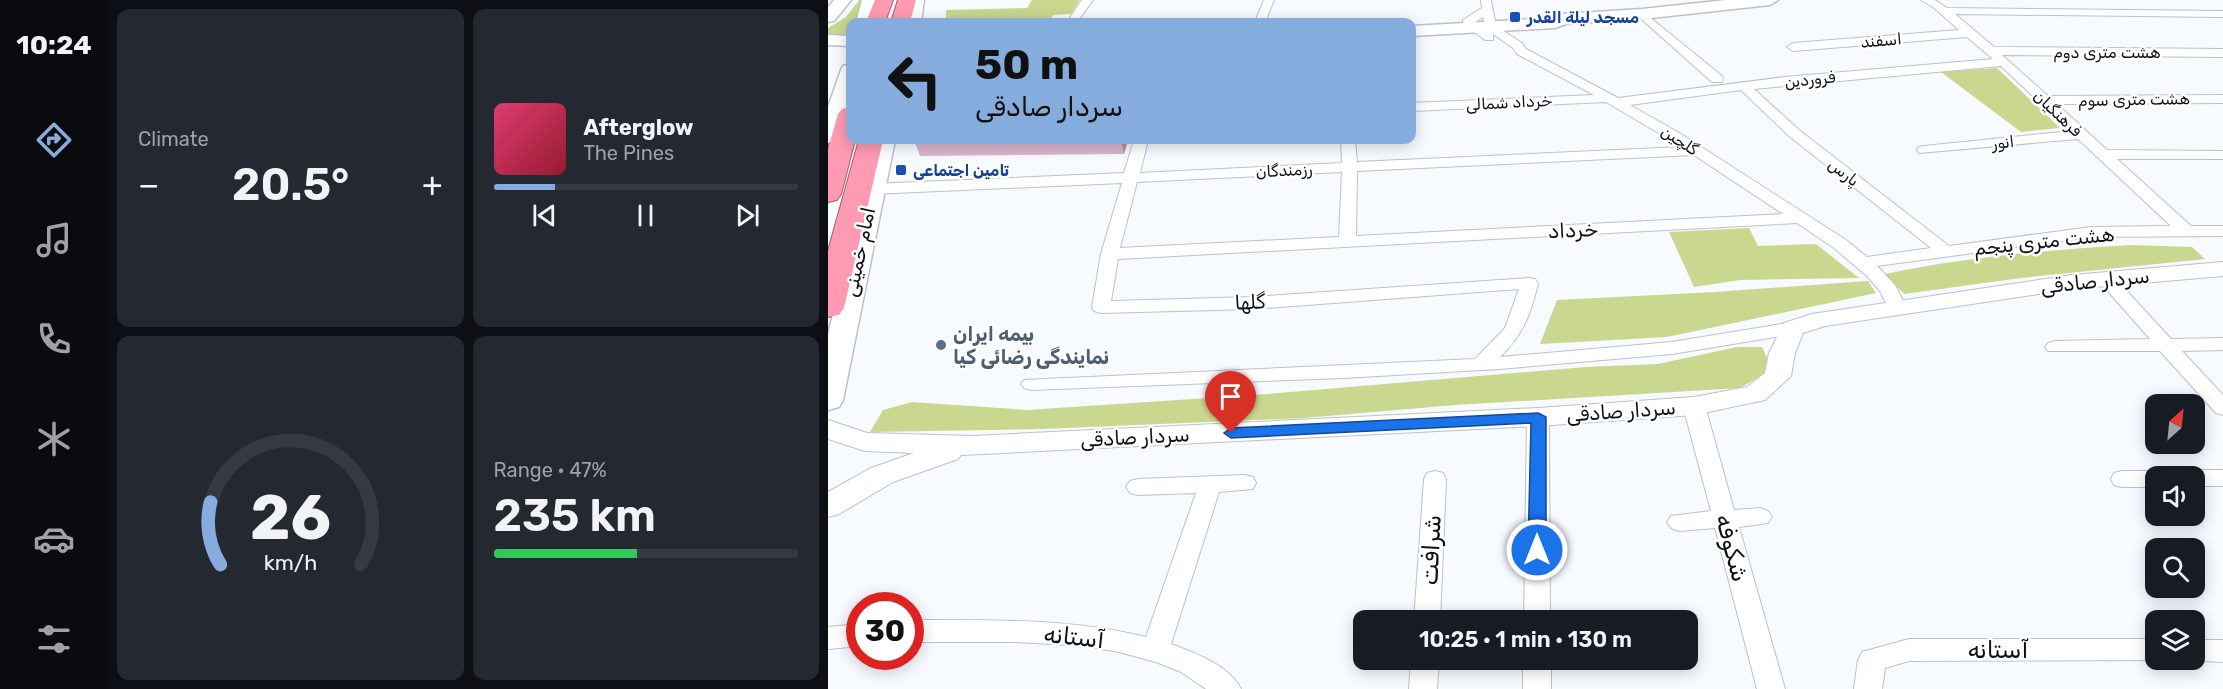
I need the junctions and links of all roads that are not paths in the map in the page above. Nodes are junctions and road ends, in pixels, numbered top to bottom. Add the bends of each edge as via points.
1 (843, 0) edge
2 (870, 0) edge
3 (884, 0) edge
4 (907, 0) edge
5 (916, 0) edge
6 (1088, 0) edge
7 (1269, 0) edge
8 (1770, 0) edge
9 (1926, 0) edge
10 (1979, 0) edge
11 (1944, 11) junction
12 (1642, 14) junction
13 (2223, 14) edge
14 (828, 17) edge
15 (1482, 17) edge
16 (865, 18) edge
17 (877, 18) edge
18 (902, 18) edge
19 (914, 18) edge
20 (1075, 18) edge
21 (1262, 18) edge
22 (1416, 25) edge
23 (1416, 30) edge
24 (1969, 33) junction
25 (828, 40) edge
26 (846, 41) edge
27 (1793, 47) dead end
28 (828, 48) edge
29 (846, 49) edge
30 (1991, 51) junction
31 (2223, 52) edge
32 (2003, 62) junction
33 (1718, 80) dead end
34 (846, 85) edge
35 (1746, 87) junction
36 (2223, 99) edge
37 (1612, 100) junction
38 (2045, 100) junction
39 (1416, 107) edge
40 (838, 115) edge
41 (2081, 134) junction
42 (828, 137) edge
43 (870, 144) edge
44 (883, 144) edge
45 (1140, 144) edge
46 (1347, 144) edge
47 (1924, 150) dead end
48 (1696, 151) junction
49 (2103, 154) junction
50 (2223, 155) edge
51 (1350, 166) junction
52 (1129, 178) junction
53 (872, 189) junction
54 (828, 194) edge
55 (1798, 218) junction
56 (2186, 231) junction
57 (2223, 231) edge
58 (1347, 242) junction
59 (1946, 252) junction
60 (1110, 254) junction
61 (1866, 262) junction
62 (2223, 269) edge
63 (2106, 279) junction
64 (1897, 307) junction
65 (828, 308) edge
66 (1793, 328) junction
67 (2223, 344) edge
68 (2166, 345) junction
69 (2055, 347) dead end
70 (1481, 364) junction
71 (1031, 384) dead end
72 (828, 400) edge
73 (1694, 406) junction
74 (2223, 408) edge
75 (1538, 417) junction
76 (828, 429) edge
77 (972, 446) junction
78 (2205, 478) edge
79 (2223, 478) edge
80 (2122, 479) dead end
81 (2145, 479) edge
82 (1435, 480) dead end
83 (1245, 483) dead end
84 (1210, 485) junction
85 (1138, 487) dead end
86 (828, 506) edge
87 (1760, 518) dead end
88 (1725, 519) junction
89 (1679, 522) dead end
90 (1428, 610) edge
91 (1537, 610) edge
92 (924, 631) edge
93 (846, 636) edge
94 (828, 638) edge
95 (2145, 650) edge
96 (1155, 651) junction
97 (2205, 651) edge
98 (2223, 651) edge
99 (1424, 670) edge
100 (1537, 670) edge
101 (1227, 689) edge
102 (1423, 689) edge
103 (1537, 689) edge
104 (1771, 689) edge
105 (1868, 689) edge

1 - 14 main road
2 - 16 main road
3 - 17 highway
4 - 18 highway
5 - 19 main road
6 - 20 street
7 - 21 street
8 - 12 main road
9 - 10 street
9 - 11 street, فرهنگیان
11 - 13 street
11 - 24 street, فرهنگیان
12 - 15 main road via 1555,23
12 - 33 street
15 - 22 main road
15 - 23 main road
15 - 37 street, گلچین via 1505,47 1521,51
24 - 27 street, اسفند
24 - 30 street, فرهنگیان
25 - 26 main road
28 - 29 main road
30 - 31 street, هشت متری دوم
30 - 32 street, فرهنگیان
32 - 35 street, فروردین
32 - 38 street, فرهنگیان
34 - 40 main road
35 - 37 street, فروردین
35 - 59 street, پارس via 1794,133
36 - 38 street, هشت متری سوم
37 - 39 street, خرداد شمالی
37 - 48 street, گلچین
38 - 41 street, فرهنگیان
40 - 42 main road
40 - 54 highway
41 - 47 street, انور
41 - 49 street, فرهنگیان
43 - 65 highway
44 - 53 main road, امام خمینی
45 - 52 street, گلها
46 - 51 street
48 - 51 street, رزمندگان
48 - 55 street, گلچین
49 - 50 street
49 - 56 street, فرهنگیان
51 - 52 street, رزمندگان
51 - 58 street
52 - 53 street, رزمندگان
52 - 60 street, گلها
53 - 72 main road, امام خمینی
55 - 58 street, خرداد
55 - 61 street, گلچین
56 - 57 street, هشت متری پنجم
56 - 59 street, هشت متری پنجم via 2091,232
58 - 60 street, خرداد
59 - 61 street, هشت متری پنجم
60 - 70 street, گلها via 1101,307 1252,303 1529,283 1522,315 1512,335
61 - 64 street, گلچین via 1895,298
62 - 63 street, سردار صادقی
63 - 64 street, سردار صادقی
63 - 68 street
64 - 66 street, سردار صادقی via 1821,319
66 - 70 street via 1656,350
66 - 73 street, سردار صادقی via 1782,353 1778,376 1755,394
67 - 68 street
68 - 69 street
68 - 74 street
70 - 71 street
73 - 75 street, سردار صادقی
73 - 88 street, شکوفه
75 - 77 street, سردار صادقی
75 - 91 street
76 - 77 street via 866,442
77 - 86 street via 882,475
78 - 79 street
80 - 81 street
82 - 90 street, شرافت
83 - 84 street
84 - 85 street
84 - 96 street
87 - 88 street
88 - 89 street
88 - 104 street, شکوفه
92 - 96 street, آستانه via 1047,632 1135,644
93 - 94 street
95 - 105 street, آستانه via 1909,650 1872,660
96 - 101 street, آستانه via 1187,662
97 - 98 street
99 - 102 street
100 - 103 street

